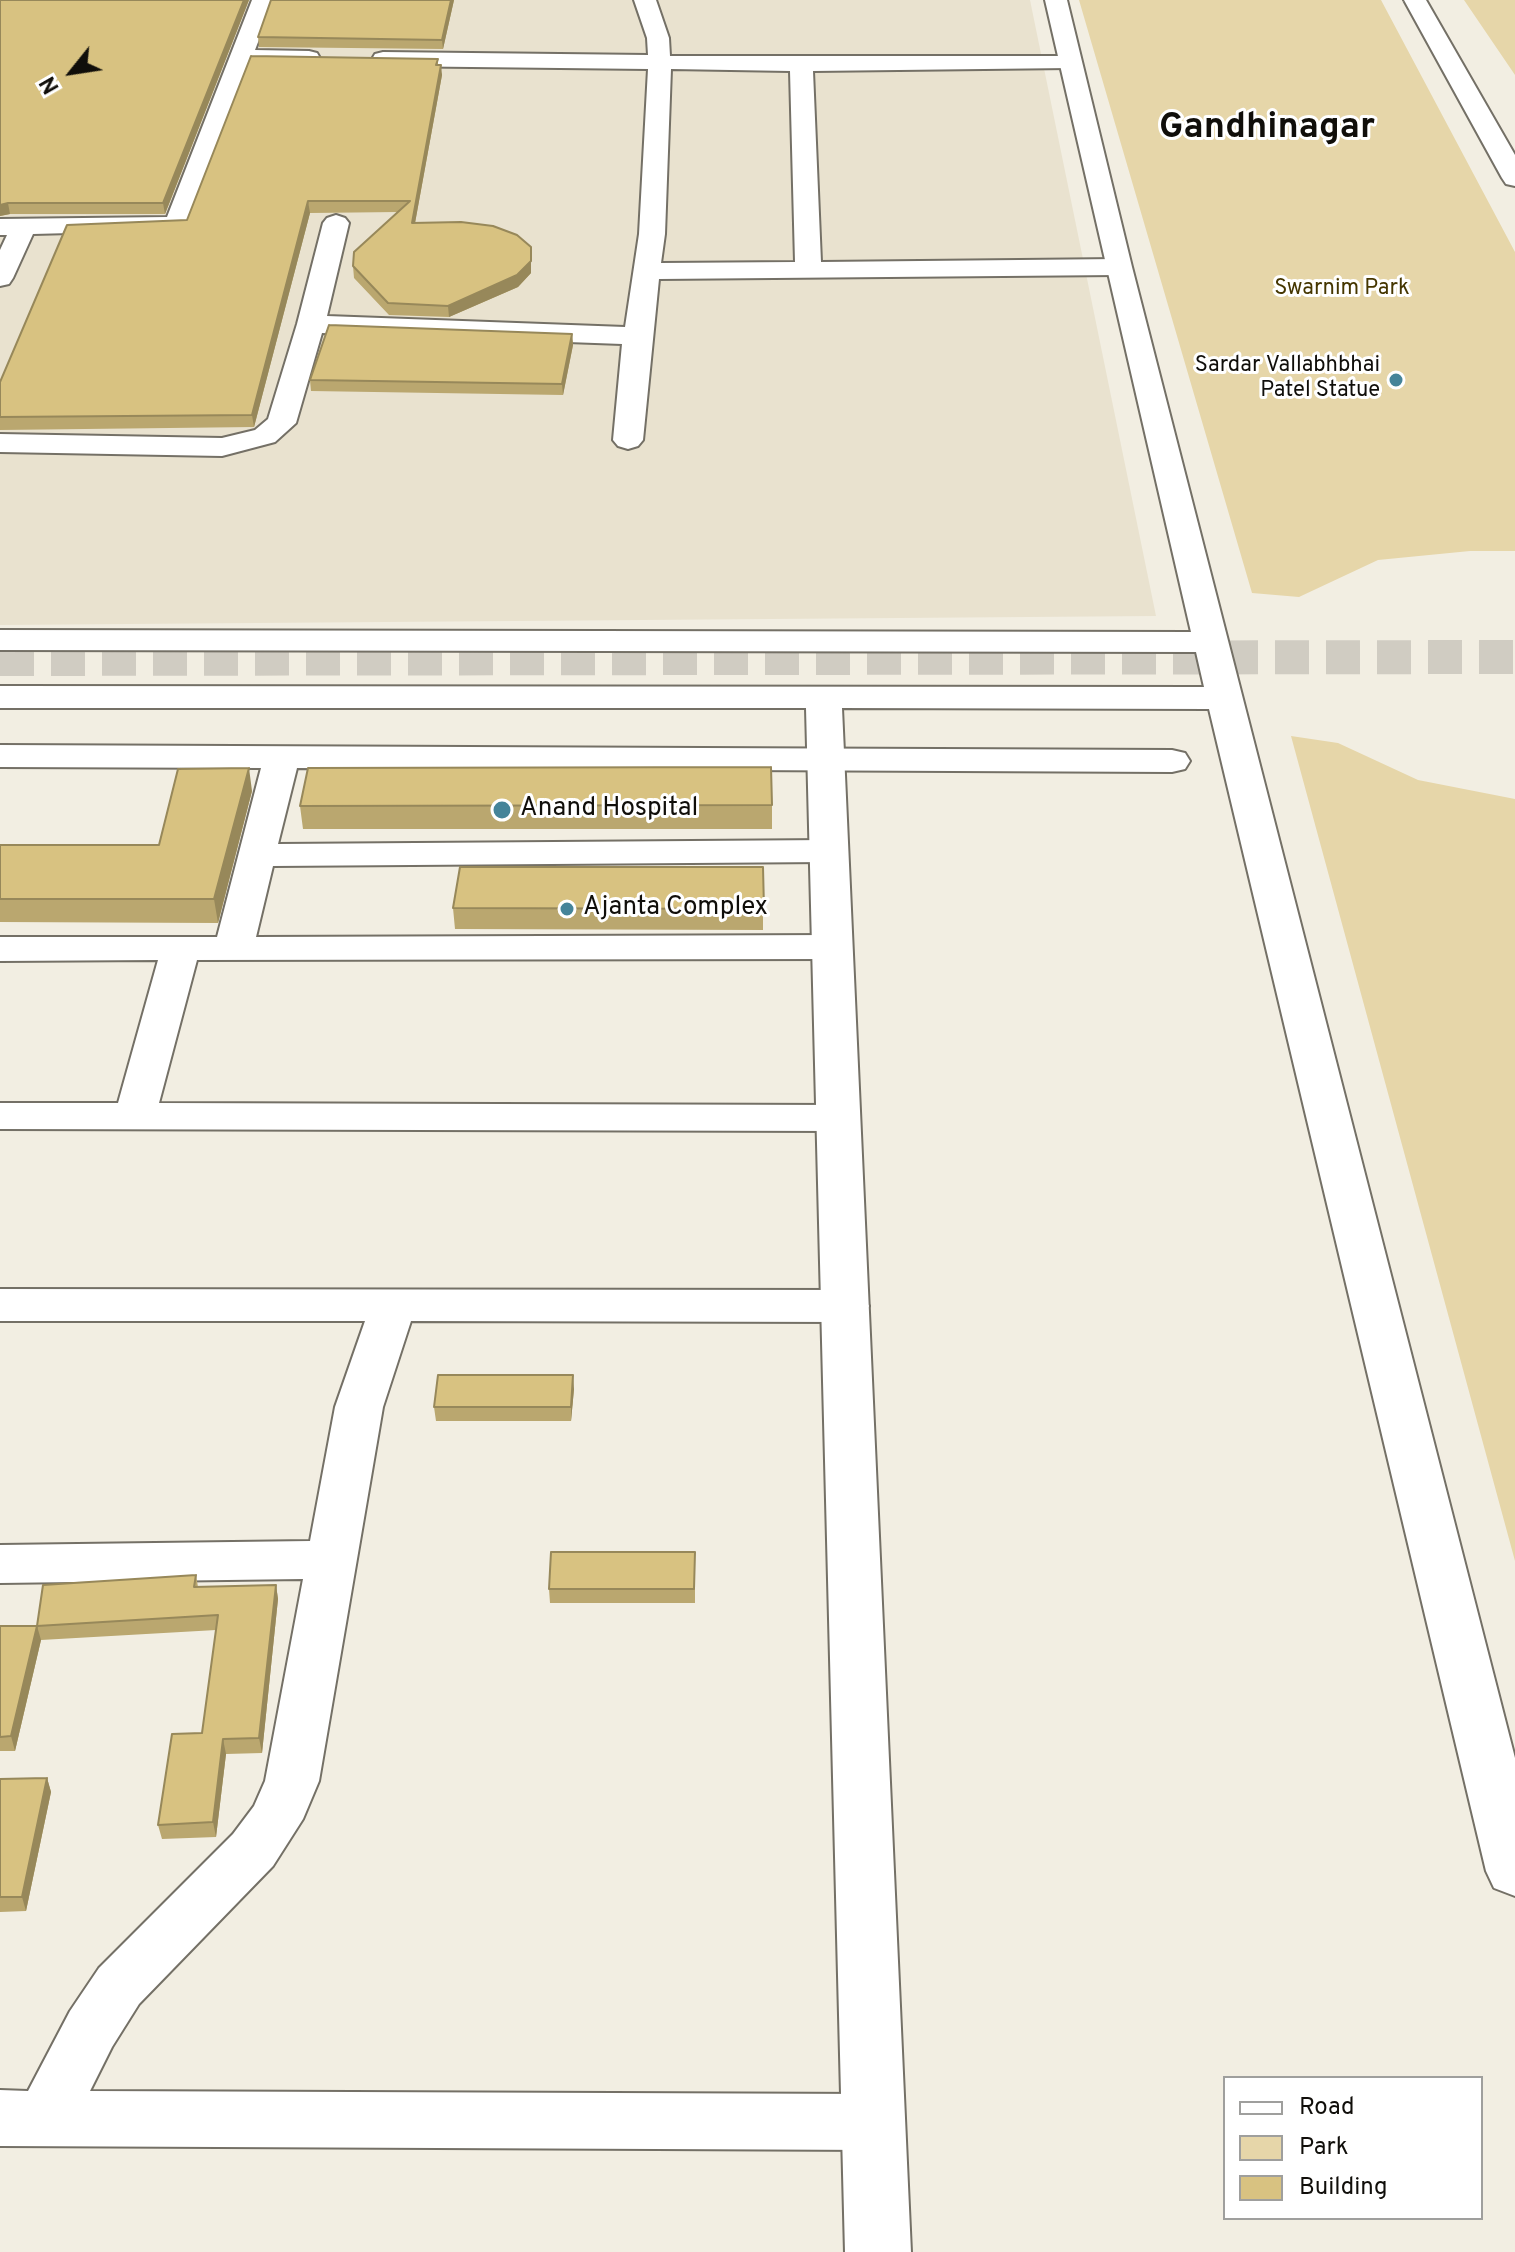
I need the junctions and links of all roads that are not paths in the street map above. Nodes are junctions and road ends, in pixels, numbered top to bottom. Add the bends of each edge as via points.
1 (263, 0) edge
2 (645, 0) edge
3 (1056, 0) edge
4 (1415, 0) edge
5 (241, 57) junction
6 (336, 58) edge
7 (368, 59) edge
8 (1070, 61) junction
9 (660, 62) junction
10 (801, 64) junction
11 (1515, 178) edge
12 (336, 223) dead end
13 (12, 226) edge
14 (1118, 267) junction
15 (808, 270) junction
16 (647, 271) junction
17 (0, 278) edge
18 (311, 324) junction
19 (637, 336) junction
20 (628, 440) dead end
21 (0, 443) edge
22 (0, 640) edge
23 (1211, 642) junction
24 (824, 696) junction
25 (0, 697) edge
26 (1225, 698) junction
27 (0, 756) edge
28 (282, 756) junction
29 (826, 757) junction
30 (1172, 761) dead end
31 (829, 851) junction
32 (257, 855) junction
33 (833, 947) junction
34 (0, 949) edge
35 (180, 950) junction
36 (233, 950) junction
37 (0, 1116) edge
38 (135, 1116) junction
39 (839, 1118) junction
40 (0, 1305) edge
41 (393, 1306) junction
42 (846, 1306) junction
43 (332, 1560) junction
44 (0, 1564) edge
45 (1515, 1871) edge
46 (22, 2118) edge
47 (874, 2122) junction
48 (878, 2252) edge

1 - 5 street
2 - 9 street
3 - 8 street
4 - 11 street
5 - 6 street
5 - 13 street via 177,225
7 - 9 street
8 - 10 street
8 - 14 street
9 - 10 street
9 - 16 street
10 - 15 street
12 - 18 street
13 - 17 street
14 - 15 street
14 - 23 street
15 - 16 street
16 - 19 street
18 - 19 street
18 - 21 street via 281,423 245,444
19 - 20 street
22 - 23 street
23 - 26 street
24 - 25 street
24 - 26 street
24 - 29 street
26 - 45 street
27 - 28 street
28 - 29 street
28 - 32 street
29 - 30 street
29 - 31 street
31 - 32 street
31 - 33 street
32 - 36 street
33 - 36 street
33 - 39 street
34 - 35 street
35 - 36 street
35 - 38 street
37 - 38 street
38 - 39 street
39 - 42 street
40 - 41 street
41 - 42 street
41 - 43 street via 359,1407
42 - 47 street
43 - 44 street
43 - 46 street via 292,1781 276,1819 253,1850 119,1986
46 - 47 street
47 - 48 street

